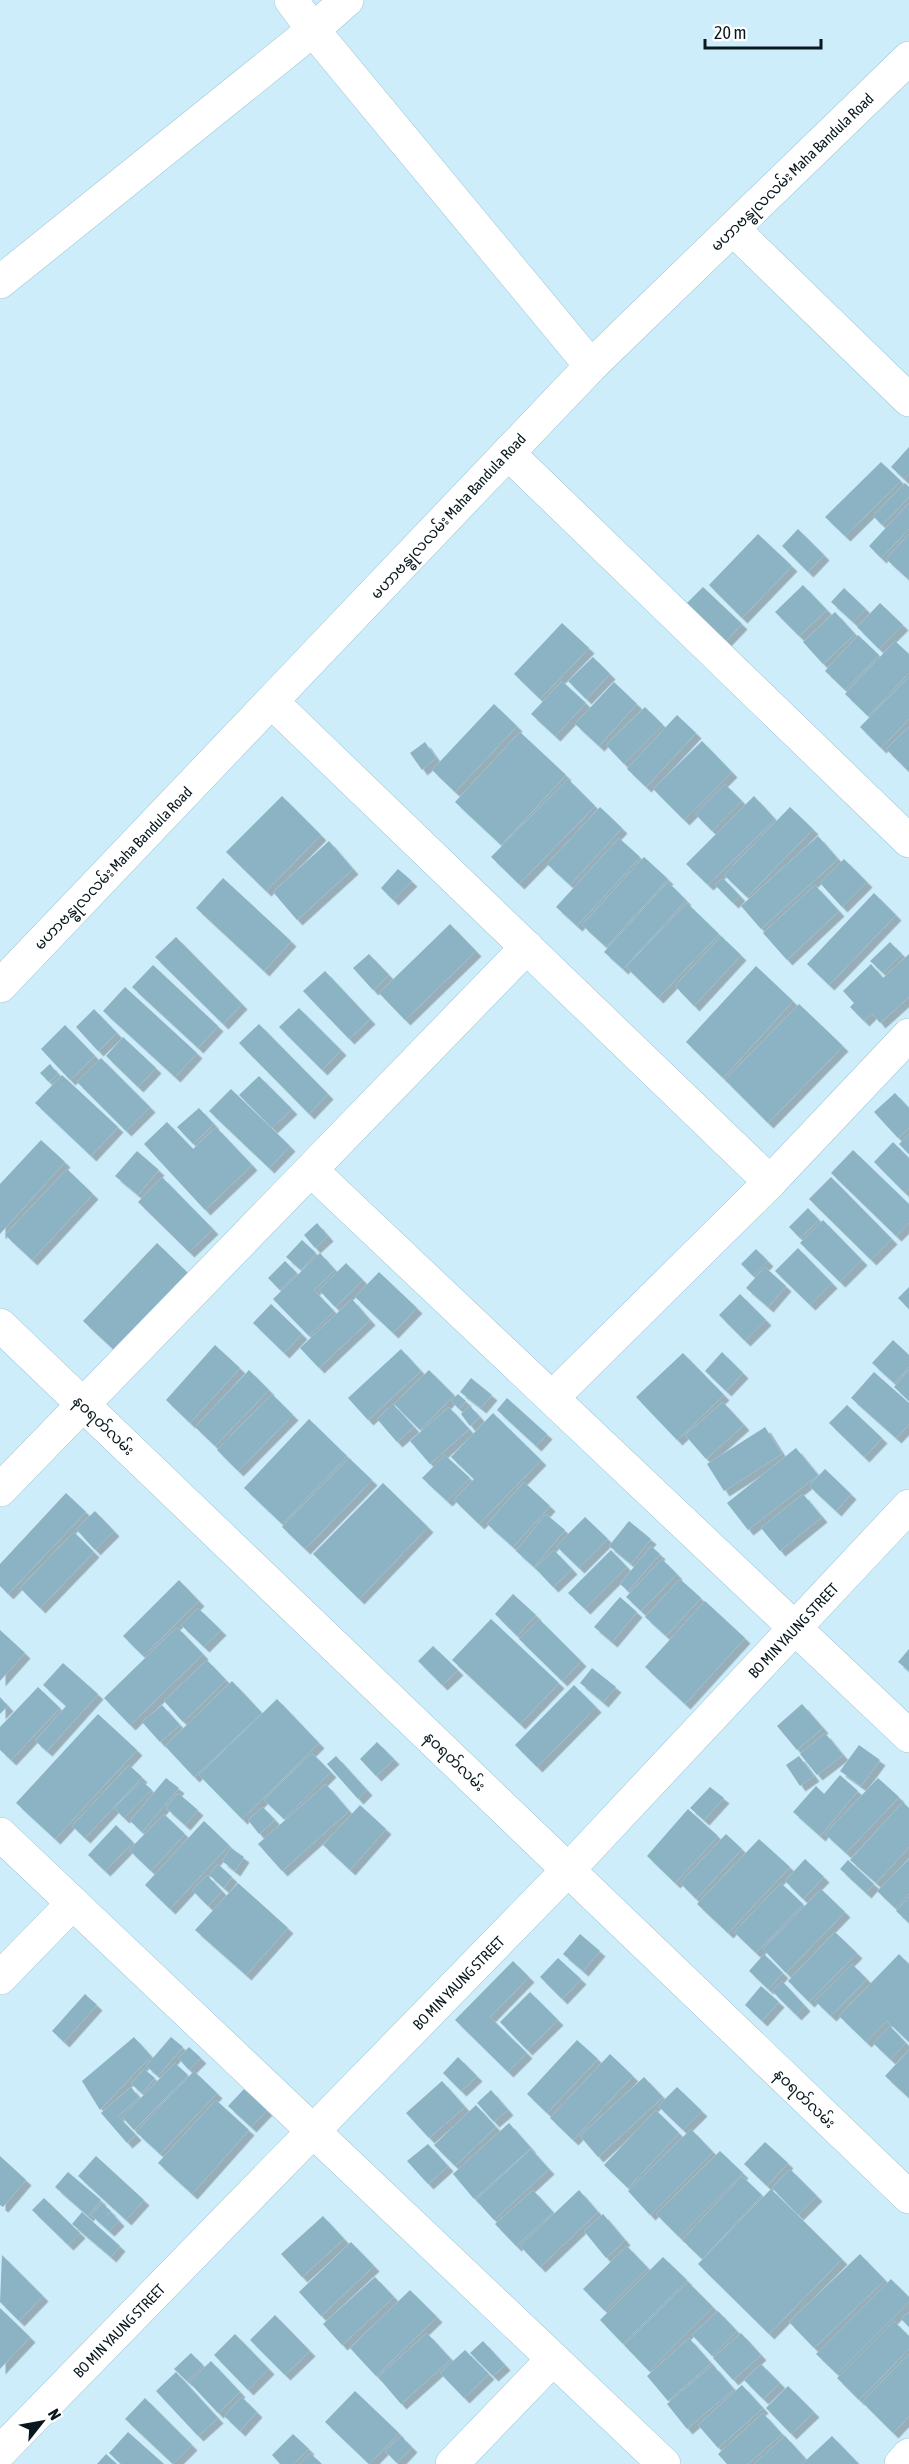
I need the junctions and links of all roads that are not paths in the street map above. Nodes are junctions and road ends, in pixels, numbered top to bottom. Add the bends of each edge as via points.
1 (291, 0) edge
2 (347, 0) edge
3 (313, 30) junction
4 (909, 58) edge
5 (733, 229) junction
6 (0, 282) edge
7 (591, 366) junction
8 (909, 400) edge
9 (508, 453) junction
10 (272, 702) junction
11 (909, 841) edge
12 (527, 947) junction
13 (0, 986) edge
14 (909, 1035) edge
15 (311, 1170) junction
16 (770, 1182) junction
17 (0, 1325) edge
18 (552, 1398) junction
19 (82, 1404) junction
20 (0, 1490) edge
21 (909, 1506) edge
22 (796, 1629) junction
23 (909, 1736) edge
24 (0, 1834) edge
25 (568, 1870) junction
26 (73, 1903) junction
27 (0, 1978) edge
28 (313, 2132) junction
29 (909, 2197) edge
30 (553, 2359) junction
31 (0, 2452) edge
32 (909, 2455) edge
33 (452, 2464) edge
34 (664, 2464) edge
35 (901, 2464) edge

1 - 3 street
2 - 3 street
3 - 6 street
3 - 7 street
4 - 5 street, မဟာဗန္ဓုလလမ်း Maha Bandula Road
5 - 7 street, မဟာဗန္ဓုလလမ်း Maha Bandula Road
5 - 8 street
7 - 9 street, မဟာဗန္ဓုလလမ်း Maha Bandula Road
9 - 10 street, မဟာဗန္ဓုလလမ်း Maha Bandula Road
9 - 11 street
10 - 12 street
10 - 13 street, မဟာဗန္ဓုလလမ်း Maha Bandula Road
12 - 15 street
12 - 16 street
14 - 16 street
15 - 18 street
15 - 19 street
16 - 18 street
17 - 19 street, နဝရတ်လမ်း
18 - 22 street
19 - 20 street
19 - 25 street, နဝရတ်လမ်း
21 - 22 street, BO MIN YAUNG STREET
22 - 23 street
22 - 25 street, BO MIN YAUNG STREET
24 - 26 street
25 - 28 street, BO MIN YAUNG STREET
25 - 29 street, နဝရတ်လမ်း
26 - 27 street
26 - 28 street
28 - 30 street
28 - 31 street, BO MIN YAUNG STREET
30 - 33 street
30 - 34 street
32 - 35 street

